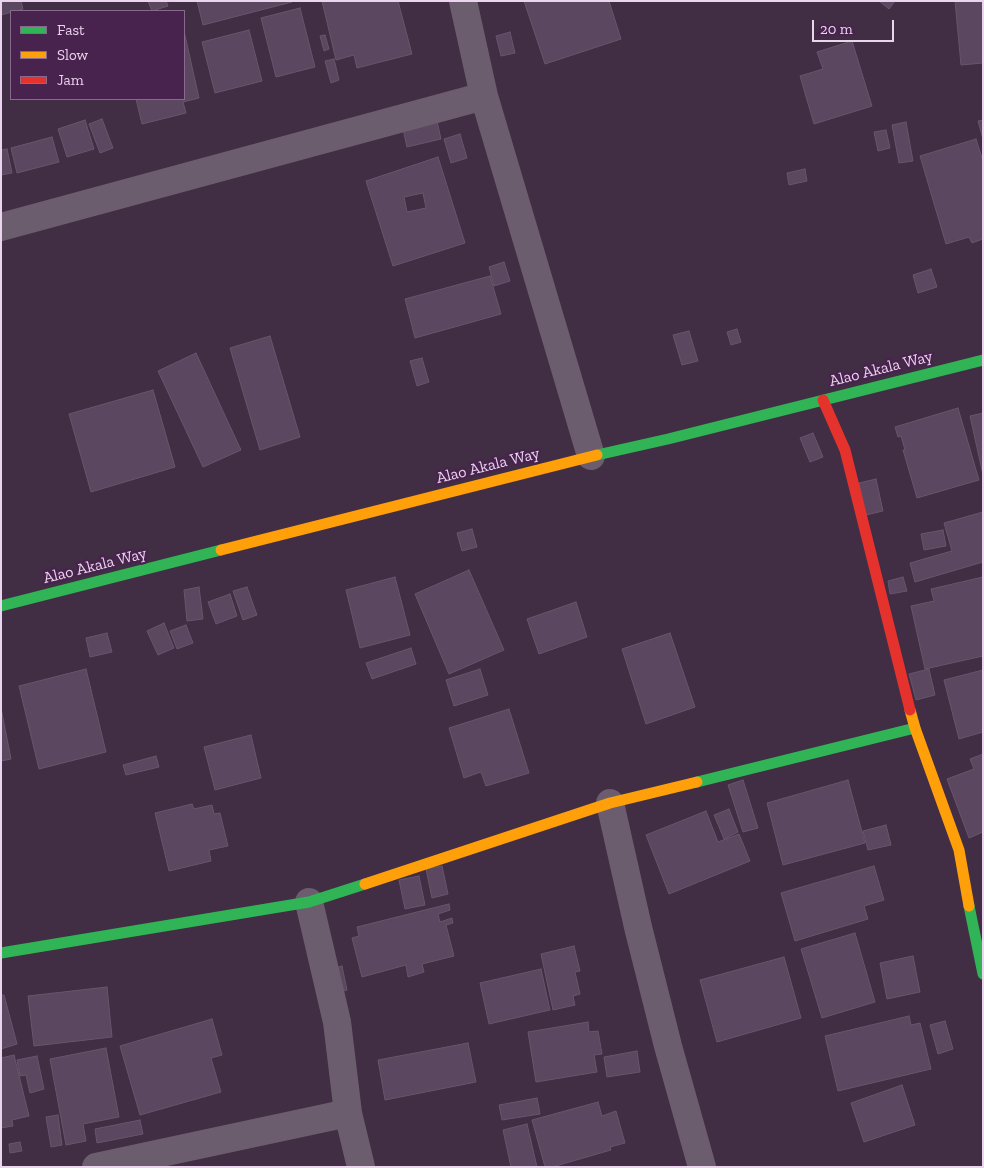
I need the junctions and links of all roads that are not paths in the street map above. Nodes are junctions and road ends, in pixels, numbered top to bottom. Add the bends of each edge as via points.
1 (463, 1) edge
2 (484, 96) junction
3 (1, 227) edge
4 (983, 360) edge
5 (823, 400) junction
6 (591, 456) junction
7 (1, 606) edge
8 (915, 728) junction
9 (610, 803) junction
10 (308, 902) junction
11 (1, 952) edge
12 (983, 974) edge
13 (348, 1113) junction
14 (96, 1167) edge
15 (361, 1167) edge
16 (702, 1167) edge

1 - 2 street
2 - 3 street
2 - 6 street
4 - 5 street, Alao Akala Way
5 - 6 street, Alao Akala Way
5 - 8 street via 845,450
6 - 7 street, Alao Akala Way
8 - 9 street
8 - 12 street via 959,850
9 - 10 street
9 - 16 street via 638,927
10 - 11 street
10 - 13 street via 337,1022
13 - 14 street
13 - 15 street

